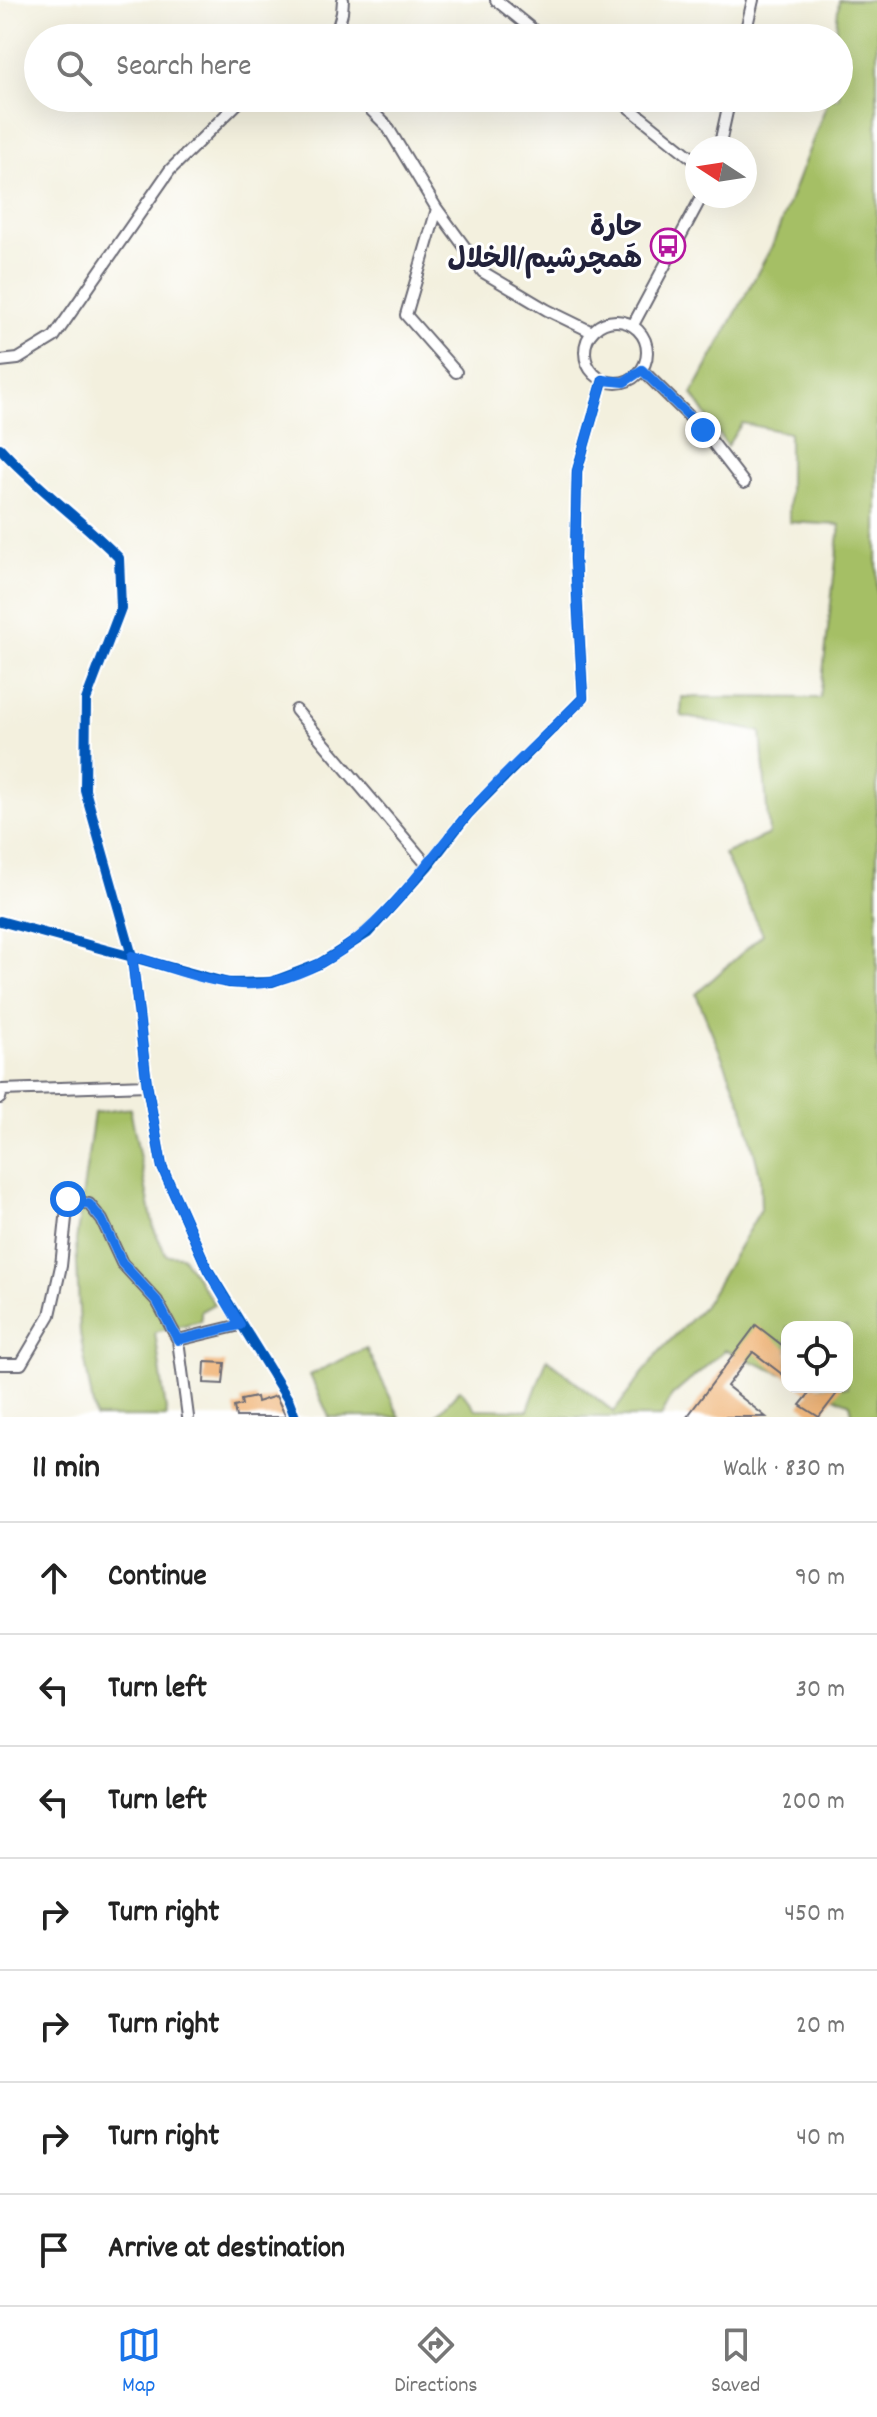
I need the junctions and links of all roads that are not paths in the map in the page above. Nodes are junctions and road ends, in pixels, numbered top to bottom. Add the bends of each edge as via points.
1 (343, 0) edge
2 (496, 0) edge
3 (753, 0) edge
4 (339, 24) edge
5 (526, 24) edge
6 (747, 24) edge
7 (229, 112) edge
8 (373, 112) edge
9 (634, 112) edge
10 (727, 112) edge
11 (722, 136) edge
12 (685, 152) edge
13 (696, 208) edge
14 (437, 209) junction
15 (633, 325) junction
16 (592, 332) junction
17 (0, 361) edge
18 (642, 370) junction
19 (456, 372) dead end
20 (603, 380) junction
21 (0, 448) edge
22 (744, 483) dead end
23 (296, 710) dead end
24 (428, 866) junction
25 (0, 921) edge
26 (132, 956) junction
27 (147, 1085) junction
28 (0, 1098) edge
29 (240, 1325) junction
30 (178, 1340) junction
31 (0, 1364) edge
32 (188, 1417) edge
33 (295, 1417) edge

1 - 4 street
2 - 5 street
3 - 6 street
7 - 17 street via 170,170 54,337 18,359
8 - 14 street
9 - 12 street
10 - 11 street
13 - 15 street
14 - 16 street via 483,272
14 - 19 street via 406,315
15 - 16 street via 616,320
15 - 18 street via 646,341
16 - 20 street via 586,359
18 - 20 street via 624,382
18 - 22 street via 703,430
20 - 24 street via 577,471 575,559 583,698 468,814
21 - 26 street via 119,558 121,608 86,700 85,790
23 - 24 street
24 - 26 street via 368,933 319,964 272,982 228,983
25 - 26 street
26 - 27 street
27 - 28 street via 2,1090
27 - 29 street via 162,1167 208,1270
29 - 30 street
29 - 33 street
30 - 31 street via 157,1301 122,1263 102,1220 89,1204 68,1199 50,1315 21,1364
30 - 32 street

